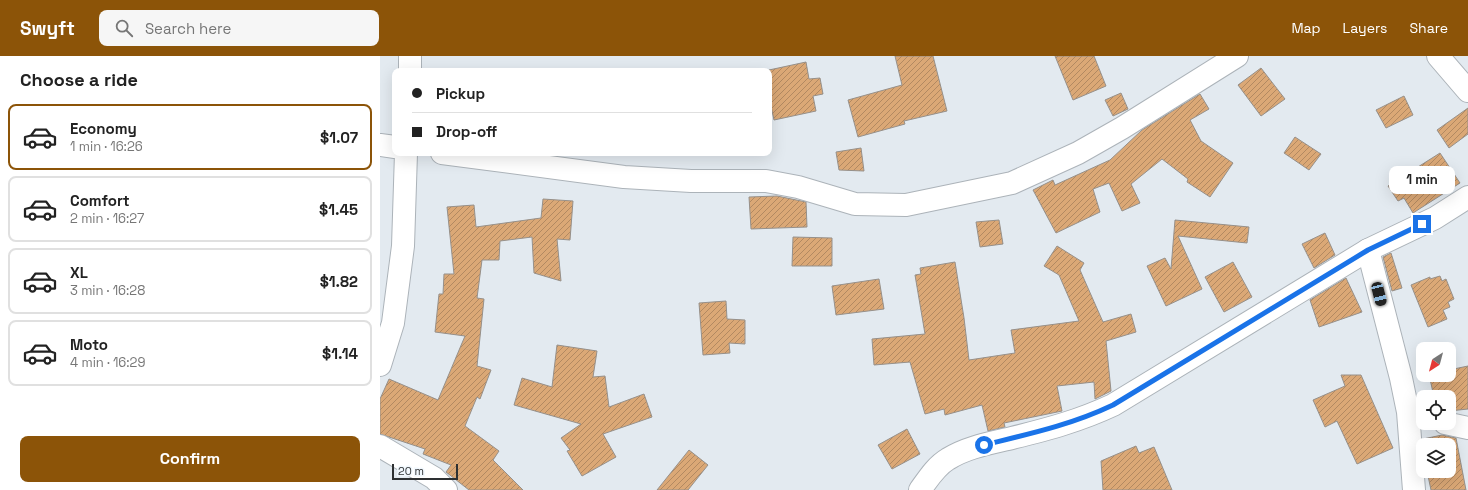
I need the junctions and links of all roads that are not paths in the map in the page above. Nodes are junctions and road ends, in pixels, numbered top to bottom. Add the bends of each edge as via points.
1 (410, 56) edge
2 (1237, 56) edge
3 (1438, 56) edge
4 (410, 68) edge
5 (1468, 91) edge
6 (380, 145) edge
7 (392, 147) edge
8 (406, 156) edge
9 (465, 156) edge
10 (1468, 198) edge
11 (1368, 250) junction
12 (380, 365) edge
13 (1416, 414) edge
14 (1456, 425) edge
15 (1468, 428) edge
16 (380, 446) edge
17 (446, 490) edge
18 (920, 490) edge
19 (1414, 490) edge

1 - 4 street
2 - 9 street via 1078,153 1012,183 906,205 855,204 798,187 766,181 691,181 624,177
3 - 5 street
6 - 7 street
8 - 12 street via 403,246 393,323
10 - 11 street via 1436,218
11 - 13 street via 1402,378
11 - 18 street via 1113,405 1086,418 1060,426 969,449 947,459 931,474
13 - 19 street
14 - 15 street
16 - 17 street via 434,478

